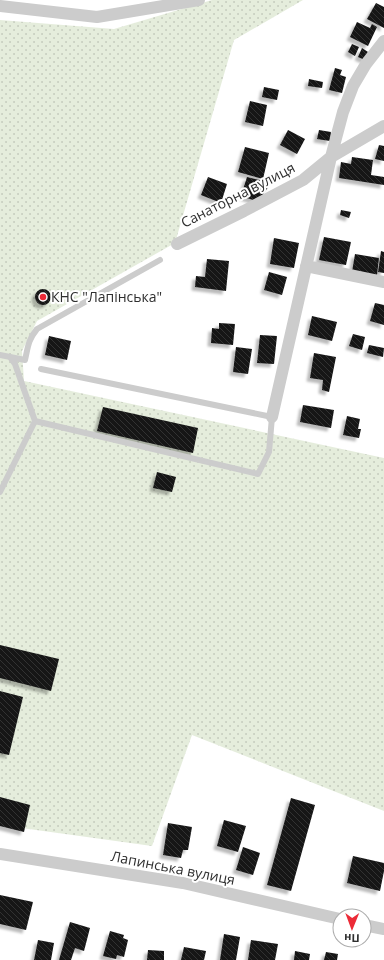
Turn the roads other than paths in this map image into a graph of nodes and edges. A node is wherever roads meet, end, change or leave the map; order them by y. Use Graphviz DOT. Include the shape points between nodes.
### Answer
graph roads {
  1 [pos="199,0"];
  2 [pos="0,6"];
  3 [pos="384,41"];
  4 [pos="384,126"];
  5 [pos="331,157"];
  6 [pos="177,244"];
  7 [pos="160,260"];
  8 [pos="306,266"];
  9 [pos="384,282"];
  10 [pos="0,355"];
  11 [pos="10,357"];
  12 [pos="41,369"];
  13 [pos="272,416"];
  14 [pos="35,421"];
  15 [pos="0,492"];
  16 [pos="0,854"];
  17 [pos="332,917"];
  18 [pos="372,927"];
  19 [pos="384,929"];
  1 -- 2 [label="street" via="97,17"];
  3 -- 5 [label="street" via="353,86"];
  4 -- 5 [label="street, Санаторна вулиця"];
  5 -- 6 [label="street, Санаторна вулиця" via="303,180"];
  5 -- 8 [label="street"];
  7 -- 11 [label="lane" via="37,329 31,337 25,360"];
  8 -- 9 [label="street"];
  8 -- 13 [label="street"];
  10 -- 11 [label="lane"];
  11 -- 14 [label="lane" via="15,364"];
  12 -- 13 [label="lane"];
  13 -- 14 [label="lane" via="269,452 258,474"];
  14 -- 15 [label="lane"];
  16 -- 17 [label="street, Лапинська вулиця" via="183,883"];
  18 -- 19 [label="street"];
}
